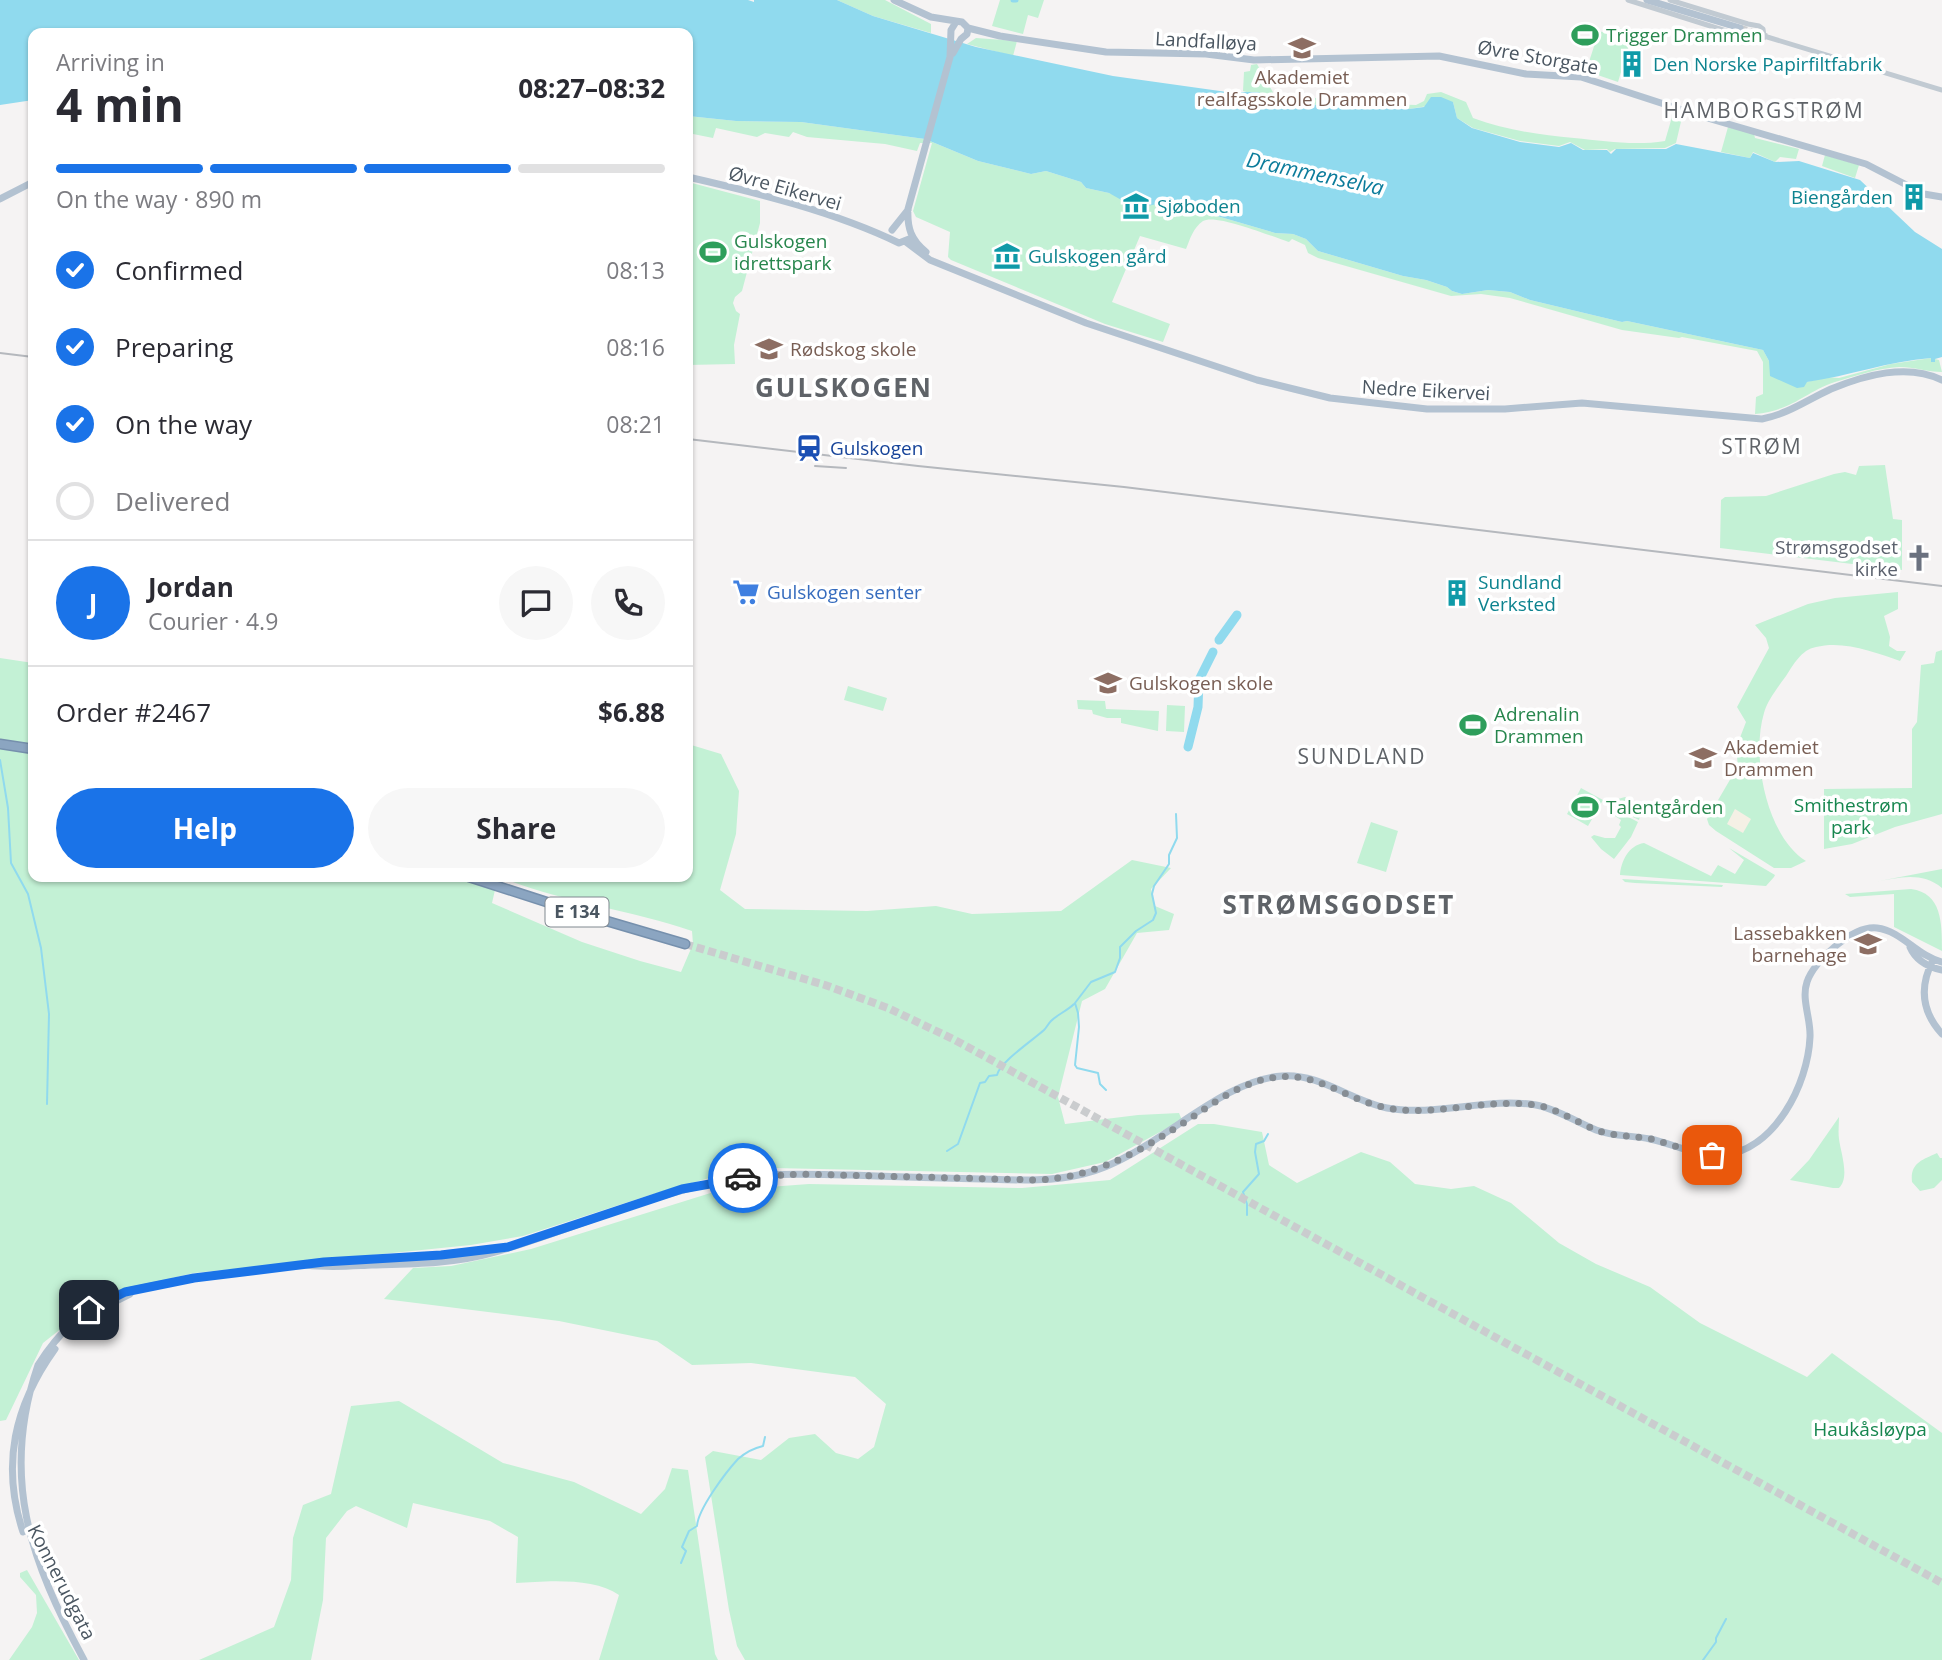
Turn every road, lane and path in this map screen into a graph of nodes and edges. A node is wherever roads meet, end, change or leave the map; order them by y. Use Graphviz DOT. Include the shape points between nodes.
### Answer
graph roads {
  1 [pos="894,0"];
  2 [pos="1628,0"];
  3 [pos="1670,0"];
  4 [pos="1651,1"];
  5 [pos="931,17"];
  6 [pos="956,22"];
  7 [pos="1754,25"];
  8 [pos="968,28"];
  9 [pos="1740,28"];
  10 [pos="1764,36"];
  11 [pos="955,37"];
  12 [pos="1750,38"];
  13 [pos="1446,56"];
  14 [pos="1942,90"];
  15 [pos="693,178"];
  16 [pos="28,185"];
  17 [pos="1942,197"];
  18 [pos="0,199"];
  19 [pos="908,209"];
  20 [pos="907,226"];
  21 [pos="895,227"];
  22 [pos="873,230"];
  23 [pos="892,239"];
  24 [pos="908,239"];
  25 [pos="1942,380"];
  26 [pos="0,746"];
  27 [pos="28,750"];
  28 [pos="484,882"];
  29 [pos="685,944"];
  30 [pos="1942,962"];
  31 [pos="1931,963"];
  32 [pos="1942,970"];
  33 [pos="1942,1034"];
  34 [pos="144,1288"];
  35 [pos="21,1538"];
  36 [pos="27,1553"];
  37 [pos="86,1660"];
  1 -- 5 [label="main road"];
  2 -- 12 [label="street"];
  3 -- 7 [label="street"];
  4 -- 9 [label="main road"];
  5 -- 6 [label="main road"];
  5 -- 11 [label="main road"];
  6 -- 8 [label="main road, Landfalløya"];
  6 -- 11 [label="main road"];
  7 -- 10 [label="street" via="1763,29"];
  7 -- 12 [label="street" via="1748,31"];
  8 -- 11 [label="main road" via="967,34"];
  8 -- 13 [label="main road, Landfalløya" via="1128,54 1204,54 1254,60"];
  10 -- 12 [label="street" via="1758,41"];
  10 -- 14 [label="street"];
  11 -- 19 [label="main road"];
  13 -- 17 [label="main road, Øvre Storgate" via="1510,72 1581,77 1861,162 1924,194"];
  15 -- 22 [label="main road, Øvre Eikervei"];
  16 -- 18 [label="main road"];
  19 -- 20 [label="main road"];
  19 -- 21 [label="main road"];
  20 -- 21 [label="main road, Øvre Eikervei"];
  20 -- 24 [label="main road"];
  21 -- 22 [label="main road, Øvre Eikervei"];
  21 -- 23 [label="main road"];
  22 -- 23 [label="main road, Øvre Eikervei"];
  23 -- 24 [label="main road, Øvre Eikervei" via="899,243"];
  24 -- 25 [label="main road, Nedre Eikervei" via="934,260 1087,323 1230,372 1365,403 1463,410 1582,404 1762,419 1863,378 1899,372"];
  26 -- 27 [label="highway"];
  28 -- 29 [label="highway, E 134"];
  30 -- 31 [label="main road, Konnerudgata"];
  31 -- 32 [label="main road, Konnerudgata"];
  31 -- 33 [label="main road" via="1925,978 1926,1008"];
  31 -- 34 [label="main road, Konnerudgata" via="1891,932 1878,928 1846,938 1816,967 1806,986 1810,1041 1796,1090 1765,1136 1733,1153 1704,1154 1651,1139 1608,1134 1552,1109 1528,1104 1386,1108 1314,1080 1285,1076 1239,1089 1137,1152 1080,1175 1036,1180 799,1174 742,1178 682,1189 508,1247 350,1260"];
  34 -- 35 [label="main road, Konnerudgata" via="108,1298 73,1322 29,1380 11,1426 7,1451 9,1496"];
  34 -- 37 [label="main road, Konnerudgata" via="92,1313 64,1338 31,1388 14,1442 12,1473 20,1523"];
  36 -- 37 [label="main road, Konnerudgata"];
}
